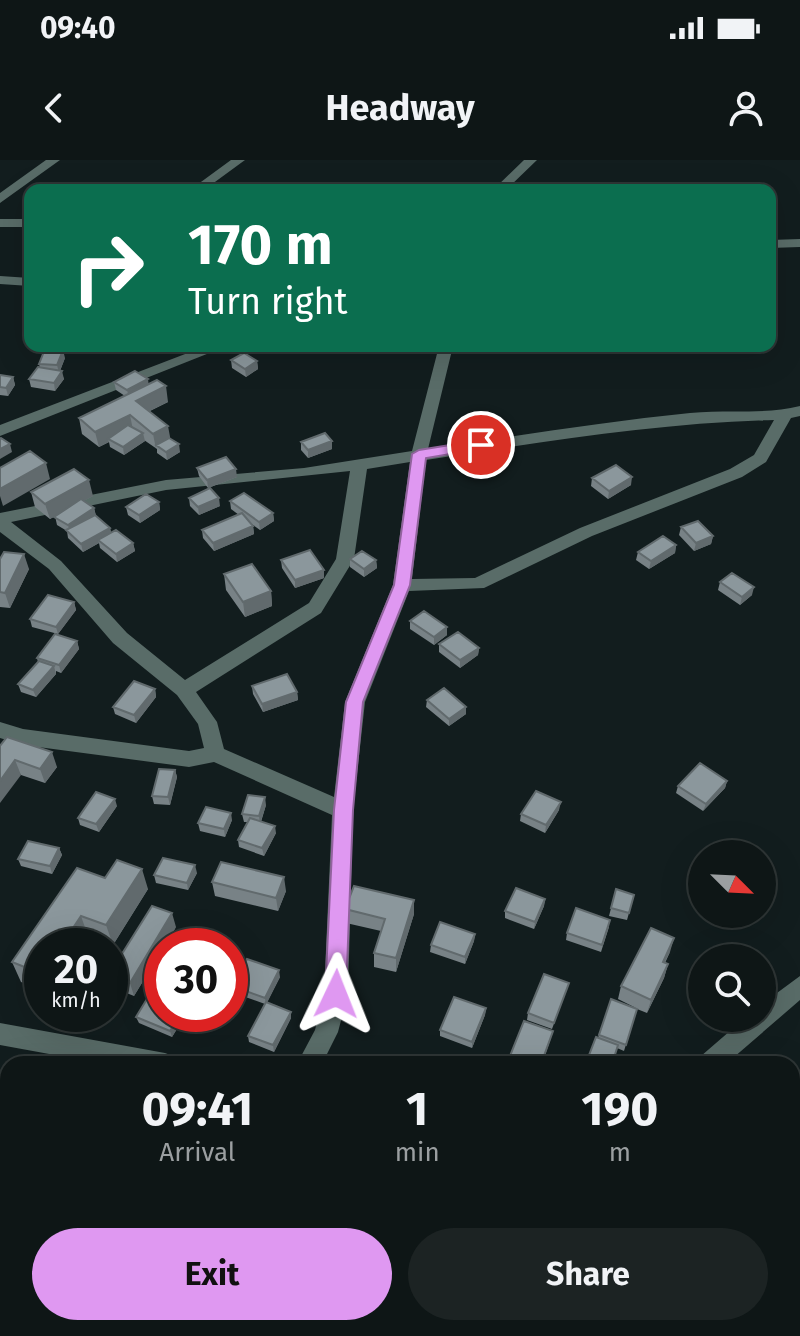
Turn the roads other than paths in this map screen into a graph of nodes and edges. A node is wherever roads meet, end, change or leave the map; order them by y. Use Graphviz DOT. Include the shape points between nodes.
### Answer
graph roads {
  1 [pos="54,160"];
  2 [pos="239,160"];
  3 [pos="531,160"];
  4 [pos="205,184"];
  5 [pos="505,184"];
  6 [pos="0,199"];
  7 [pos="0,223"];
  8 [pos="24,223"];
  9 [pos="800,243"];
  10 [pos="776,244"];
  11 [pos="0,280"];
  12 [pos="24,282"];
  13 [pos="444,352"];
  14 [pos="174,354"];
  15 [pos="792,413"];
  16 [pos="0,431"];
  17 [pos="419,454"];
  18 [pos="360,462"];
  19 [pos="0,521"];
  20 [pos="402,585"];
  21 [pos="184,690"];
  22 [pos="0,730"];
  23 [pos="215,754"];
  24 [pos="343,810"];
  25 [pos="800,986"];
  26 [pos="776,1006"];
  27 [pos="746,1032"];
  28 [pos="0,1034"];
  29 [pos="121,1056"];
  30 [pos="313,1056"];
  31 [pos="718,1056"];
  1 -- 6 [label="street"];
  2 -- 4 [label="street"];
  3 -- 5 [label="street"];
  7 -- 8 [label="street"];
  9 -- 10 [label="street"];
  11 -- 12 [label="street"];
  13 -- 17 [label="street"];
  14 -- 16 [label="street"];
  15 -- 17 [label="street" via="698,417"];
  15 -- 20 [label="street" via="760,458 736,473 586,532 478,584"];
  17 -- 18 [label="street"];
  17 -- 20 [label="street"];
  18 -- 19 [label="street" via="304,473 166,485"];
  18 -- 21 [label="street" via="345,559 315,608"];
  19 -- 21 [label="street" via="55,565 120,638"];
  20 -- 24 [label="street" via="355,702"];
  21 -- 23 [label="street" via="207,722"];
  22 -- 23 [label="street" via="189,759"];
  23 -- 24 [label="street"];
  24 -- 30 [label="street" via="336,994"];
  25 -- 26 [label="street"];
  27 -- 31 [label="street"];
  28 -- 29 [label="street"];
}
